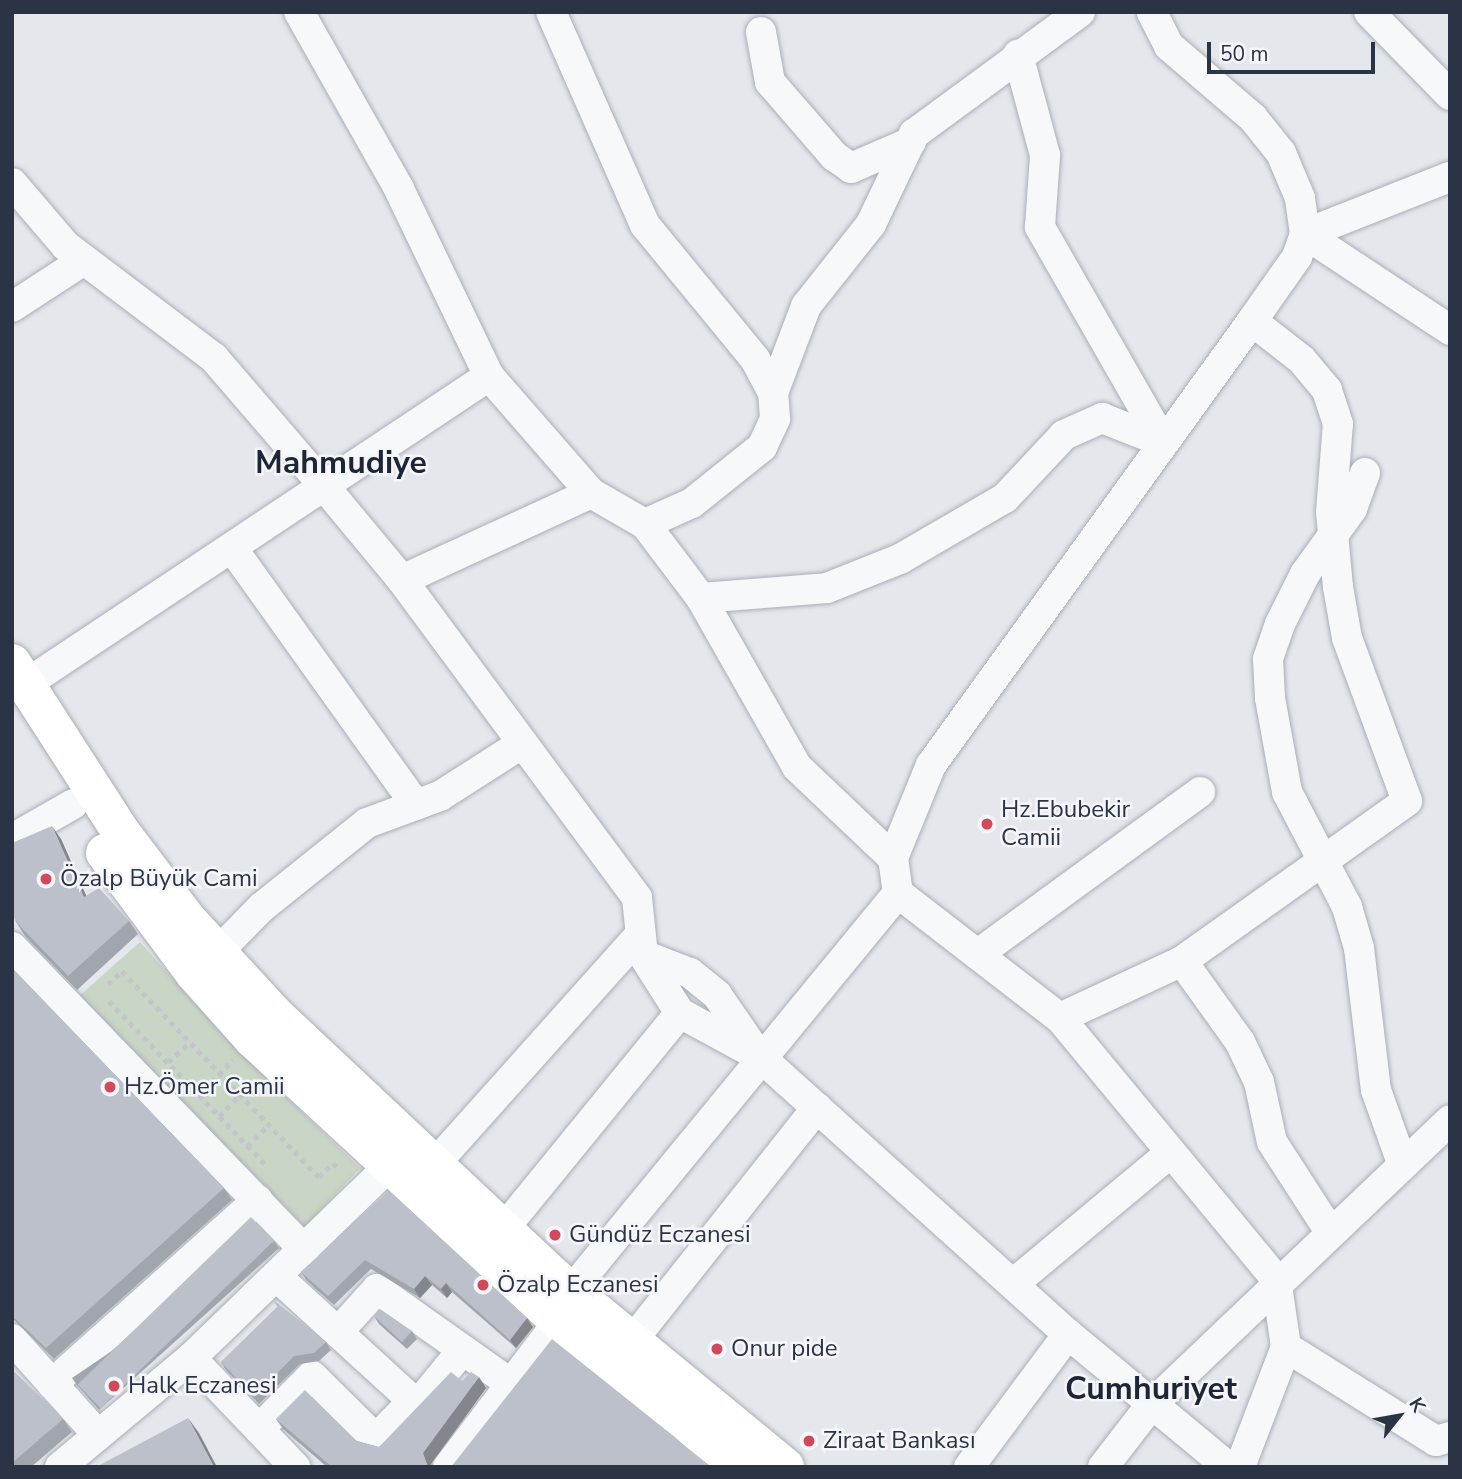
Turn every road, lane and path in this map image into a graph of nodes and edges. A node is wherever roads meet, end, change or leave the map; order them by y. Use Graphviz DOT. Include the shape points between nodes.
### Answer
graph roads {
  1 [pos="299,12"];
  2 [pos="551,12"];
  3 [pos="1080,12"];
  4 [pos="1152,12"];
  5 [pos="1369,12"];
  6 [pos="761,32"];
  7 [pos="1018,55"];
  8 [pos="1450,95"];
  9 [pos="911,142"];
  10 [pos="1450,177"];
  11 [pos="12,183"];
  12 [pos="1305,234"];
  13 [pos="84,260"];
  14 [pos="12,307"];
  15 [pos="1252,321"];
  16 [pos="1450,330"];
  17 [pos="489,376"];
  18 [pos="773,393"];
  19 [pos="1163,442"];
  20 [pos="1365,473"];
  21 [pos="324,486"];
  22 [pos="591,493"];
  23 [pos="645,524"];
  24 [pos="1334,530"];
  25 [pos="232,548"];
  26 [pos="402,580"];
  27 [pos="701,598"];
  28 [pos="17,686"];
  29 [pos="523,743"];
  30 [pos="1200,792"];
  31 [pos="73,804"];
  32 [pos="415,805"];
  33 [pos="12,839"];
  34 [pos="893,858"];
  35 [pos="1323,860"];
  36 [pos="898,893"];
  37 [pos="642,945"];
  38 [pos="12,947"];
  39 [pos="978,954"];
  40 [pos="1182,961"];
  41 [pos="206,964"];
  42 [pos="108,984"];
  43 [pos="109,1001"];
  44 [pos="680,1013"];
  45 [pos="1060,1018"];
  46 [pos="253,1039"];
  47 [pos="190,1042"];
  48 [pos="759,1056"];
  49 [pos="168,1062"];
  50 [pos="220,1073"];
  51 [pos="198,1094"];
  52 [pos="240,1095"];
  53 [pos="817,1108"];
  54 [pos="176,1115"];
  55 [pos="219,1116"];
  56 [pos="269,1125"];
  57 [pos="1444,1133"];
  58 [pos="247,1146"];
  59 [pos="1170,1154"];
  60 [pos="412,1159"];
  61 [pos="1402,1163"];
  62 [pos="267,1166"];
  63 [pos="340,1170"];
  64 [pos="258,1200"];
  65 [pos="1329,1230"];
  66 [pos="502,1231"];
  67 [pos="305,1250"];
  68 [pos="277,1277"];
  69 [pos="1276,1279"];
  70 [pos="1013,1284"];
  71 [pos="565,1306"];
  72 [pos="338,1332"];
  73 [pos="1068,1334"];
  74 [pos="12,1339"];
  75 [pos="632,1341"];
  76 [pos="1286,1347"];
  77 [pos="460,1353"];
  78 [pos="191,1358"];
  79 [pos="52,1384"];
  80 [pos="511,1384"];
  81 [pos="413,1401"];
  82 [pos="1151,1405"];
  83 [pos="259,1429"];
  84 [pos="98,1435"];
  85 [pos="1450,1437"];
  86 [pos="61,1467"];
  87 [pos="295,1467"];
  88 [pos="448,1467"];
  89 [pos="742,1467"];
  90 [pos="785,1467"];
  91 [pos="969,1467"];
  92 [pos="1103,1467"];
  93 [pos="1228,1467"];
  94 [pos="1240,1467"];
  1 -- 17 [label="street" via="399,189"];
  2 -- 18 [label="street" via="645,225 755,359"];
  3 -- 7 [label="street"];
  4 -- 12 [label="street" via="1169,46 1253,118 1281,153 1300,198"];
  5 -- 8 [label="street"];
  6 -- 9 [label="street" via="770,82 834,156 851,168"];
  7 -- 9 [label="street"];
  7 -- 19 [label="street" via="1045,155 1040,227"];
  9 -- 18 [label="street" via="871,224 806,306"];
  10 -- 12 [label="street"];
  11 -- 13 [label="street"];
  12 -- 15 [label="street" via="1297,257"];
  12 -- 16 [label="street"];
  13 -- 14 [label="street"];
  13 -- 21 [label="street" via="214,358"];
  15 -- 19 [label="street"];
  15 -- 24 [label="street" via="1302,360 1327,390 1338,424"];
  17 -- 21 [label="street"];
  17 -- 22 [label="street"];
  18 -- 23 [label="street" via="775,419 762,447 692,503"];
  19 -- 27 [label="street" via="1102,418 1064,435 1005,498 901,559 827,588"];
  19 -- 34 [label="street" via="931,765"];
  20 -- 24 [label="street" via="1352,509"];
  21 -- 25 [label="street"];
  21 -- 26 [label="street"];
  22 -- 23 [label="street"];
  22 -- 26 [label="street"];
  23 -- 27 [label="street"];
  24 -- 35 [label="street" via="1305,574 1268,659 1287,792"];
  24 -- 35 [label="street" via="1347,638 1407,801"];
  25 -- 28 [label="street"];
  25 -- 32 [label="street"];
  26 -- 29 [label="street"];
  27 -- 34 [label="street" via="797,767"];
  28 -- 31 [label="main road"];
  28 -- 41 [label="main road" via="121,832"];
  29 -- 32 [label="street"];
  29 -- 37 [label="street" via="637,898"];
  30 -- 39 [label="street"];
  31 -- 33 [label="street"];
  31 -- 41 [label="main road"];
  32 -- 41 [label="street" via="367,823 262,907"];
  34 -- 36 [label="street"];
  35 -- 40 [label="street"];
  35 -- 61 [label="street" via="1359,948 1376,1090"];
  36 -- 39 [label="street"];
  36 -- 48 [label="street"];
  37 -- 44 [label="street"];
  37 -- 48 [label="street" via="717,995"];
  37 -- 60 [label="street"];
  38 -- 54 [label="street"];
  39 -- 45 [label="street"];
  40 -- 45 [label="street"];
  40 -- 65 [label="street" via="1240,1042 1259,1082 1272,1142"];
  41 -- 46 [label="main road"];
  41 -- 60 [label="main road"];
  42 -- 47 [label="path" via="122,971"];
  43 -- 49 [label="path"];
  44 -- 48 [label="street"];
  44 -- 66 [label="street"];
  45 -- 59 [label="street"];
  46 -- 50 [label="path"];
  46 -- 60 [label="main road"];
  47 -- 49 [label="path"];
  47 -- 50 [label="path"];
  48 -- 53 [label="street"];
  48 -- 71 [label="street"];
  49 -- 51 [label="path"];
  50 -- 51 [label="path"];
  50 -- 52 [label="path"];
  51 -- 54 [label="path"];
  51 -- 55 [label="path"];
  52 -- 55 [label="path"];
  52 -- 56 [label="path"];
  53 -- 70 [label="street"];
  53 -- 75 [label="street"];
  54 -- 64 [label="street"];
  55 -- 58 [label="path"];
  56 -- 58 [label="path"];
  56 -- 63 [label="path" via="319,1177 333,1163"];
  57 -- 61 [label="street"];
  58 -- 62 [label="path"];
  59 -- 69 [label="street"];
  59 -- 70 [label="street"];
  60 -- 66 [label="main road"];
  60 -- 67 [label="street"];
  60 -- 71 [label="main road"];
  61 -- 65 [label="street"];
  64 -- 67 [label="street"];
  64 -- 79 [label="street"];
  65 -- 69 [label="street"];
  66 -- 71 [label="main road"];
  67 -- 68 [label="street"];
  68 -- 72 [label="street"];
  68 -- 78 [label="street"];
  69 -- 76 [label="street"];
  69 -- 82 [label="street"];
  70 -- 73 [label="street"];
  71 -- 75 [label="main road"];
  71 -- 80 [label="street"];
  71 -- 89 [label="main road"];
  72 -- 77 [label="street" via="377,1289"];
  72 -- 81 [label="street"];
  73 -- 82 [label="street"];
  73 -- 91 [label="street"];
  74 -- 79 [label="street"];
  75 -- 90 [label="main road"];
  76 -- 85 [label="street" via="1436,1441"];
  76 -- 94 [label="street"];
  77 -- 80 [label="street"];
  77 -- 81 [label="street" via="420,1402"];
  78 -- 83 [label="street"];
  78 -- 84 [label="street"];
  79 -- 84 [label="street"];
  80 -- 88 [label="street"];
  81 -- 83 [label="street" via="376,1439 312,1377"];
  82 -- 92 [label="street"];
  82 -- 93 [label="street"];
  83 -- 87 [label="street"];
  84 -- 86 [label="street"];
}
